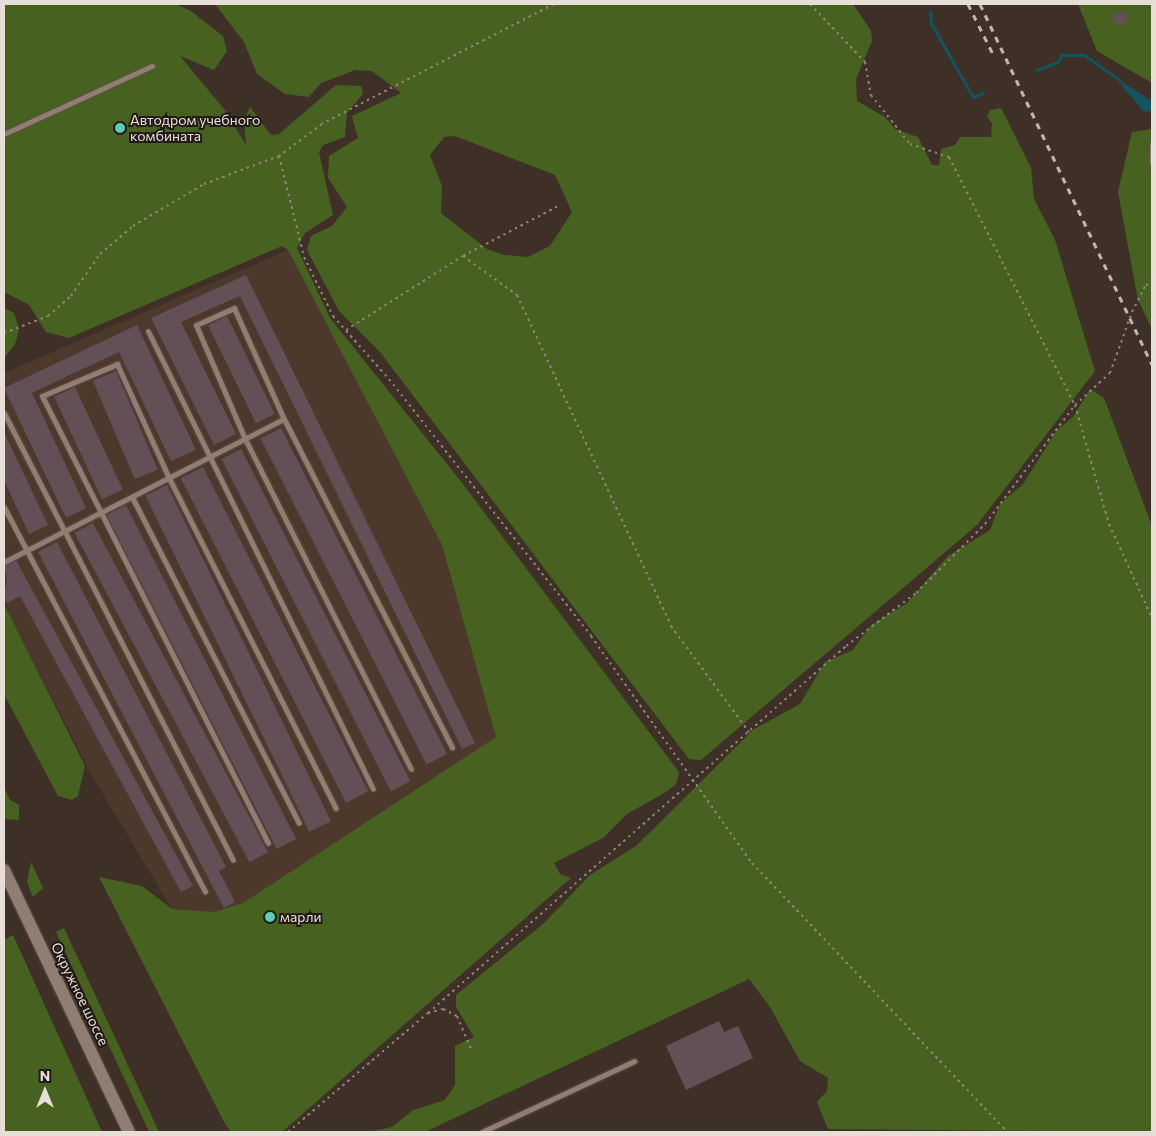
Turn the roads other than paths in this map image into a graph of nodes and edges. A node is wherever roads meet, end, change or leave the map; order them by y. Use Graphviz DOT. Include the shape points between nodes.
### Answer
graph roads {
  1 [pos="152,66"];
  2 [pos="4,134"];
  3 [pos="1152,144"];
  4 [pos="1152,162"];
  5 [pos="148,331"];
  6 [pos="4,413"];
  7 [pos="284,419"];
  8 [pos="245,439"];
  9 [pos="210,457"];
  10 [pos="169,478"];
  11 [pos="132,497"];
  12 [pos="4,507"];
  13 [pos="98,514"];
  14 [pos="62,533"];
  15 [pos="24,552"];
  16 [pos="4,562"];
  17 [pos="452,748"];
  18 [pos="411,769"];
  19 [pos="373,789"];
  20 [pos="336,808"];
  21 [pos="299,823"];
  22 [pos="268,843"];
  23 [pos="232,860"];
  24 [pos="4,870"];
  25 [pos="204,892"];
  26 [pos="634,1061"];
  27 [pos="130,1132"];
  28 [pos="482,1132"];
  1 -- 2 [label="lane"];
  3 -- 4 [label="lane"];
  5 -- 9 [label="lane"];
  6 -- 14 [label="lane"];
  7 -- 8 [label="lane"];
  7 -- 8 [label="lane" via="234,308 196,325"];
  7 -- 17 [label="lane"];
  8 -- 9 [label="lane"];
  8 -- 18 [label="lane"];
  9 -- 10 [label="lane"];
  9 -- 19 [label="lane"];
  10 -- 11 [label="lane"];
  10 -- 13 [label="lane" via="117,364 42,396"];
  10 -- 20 [label="lane"];
  11 -- 13 [label="lane"];
  11 -- 21 [label="lane"];
  12 -- 15 [label="lane"];
  13 -- 14 [label="lane"];
  13 -- 22 [label="lane"];
  14 -- 15 [label="lane"];
  14 -- 23 [label="lane"];
  15 -- 16 [label="lane"];
  15 -- 25 [label="lane"];
  24 -- 27 [label="main road, Окружное шоссе"];
  26 -- 28 [label="lane"];
}
